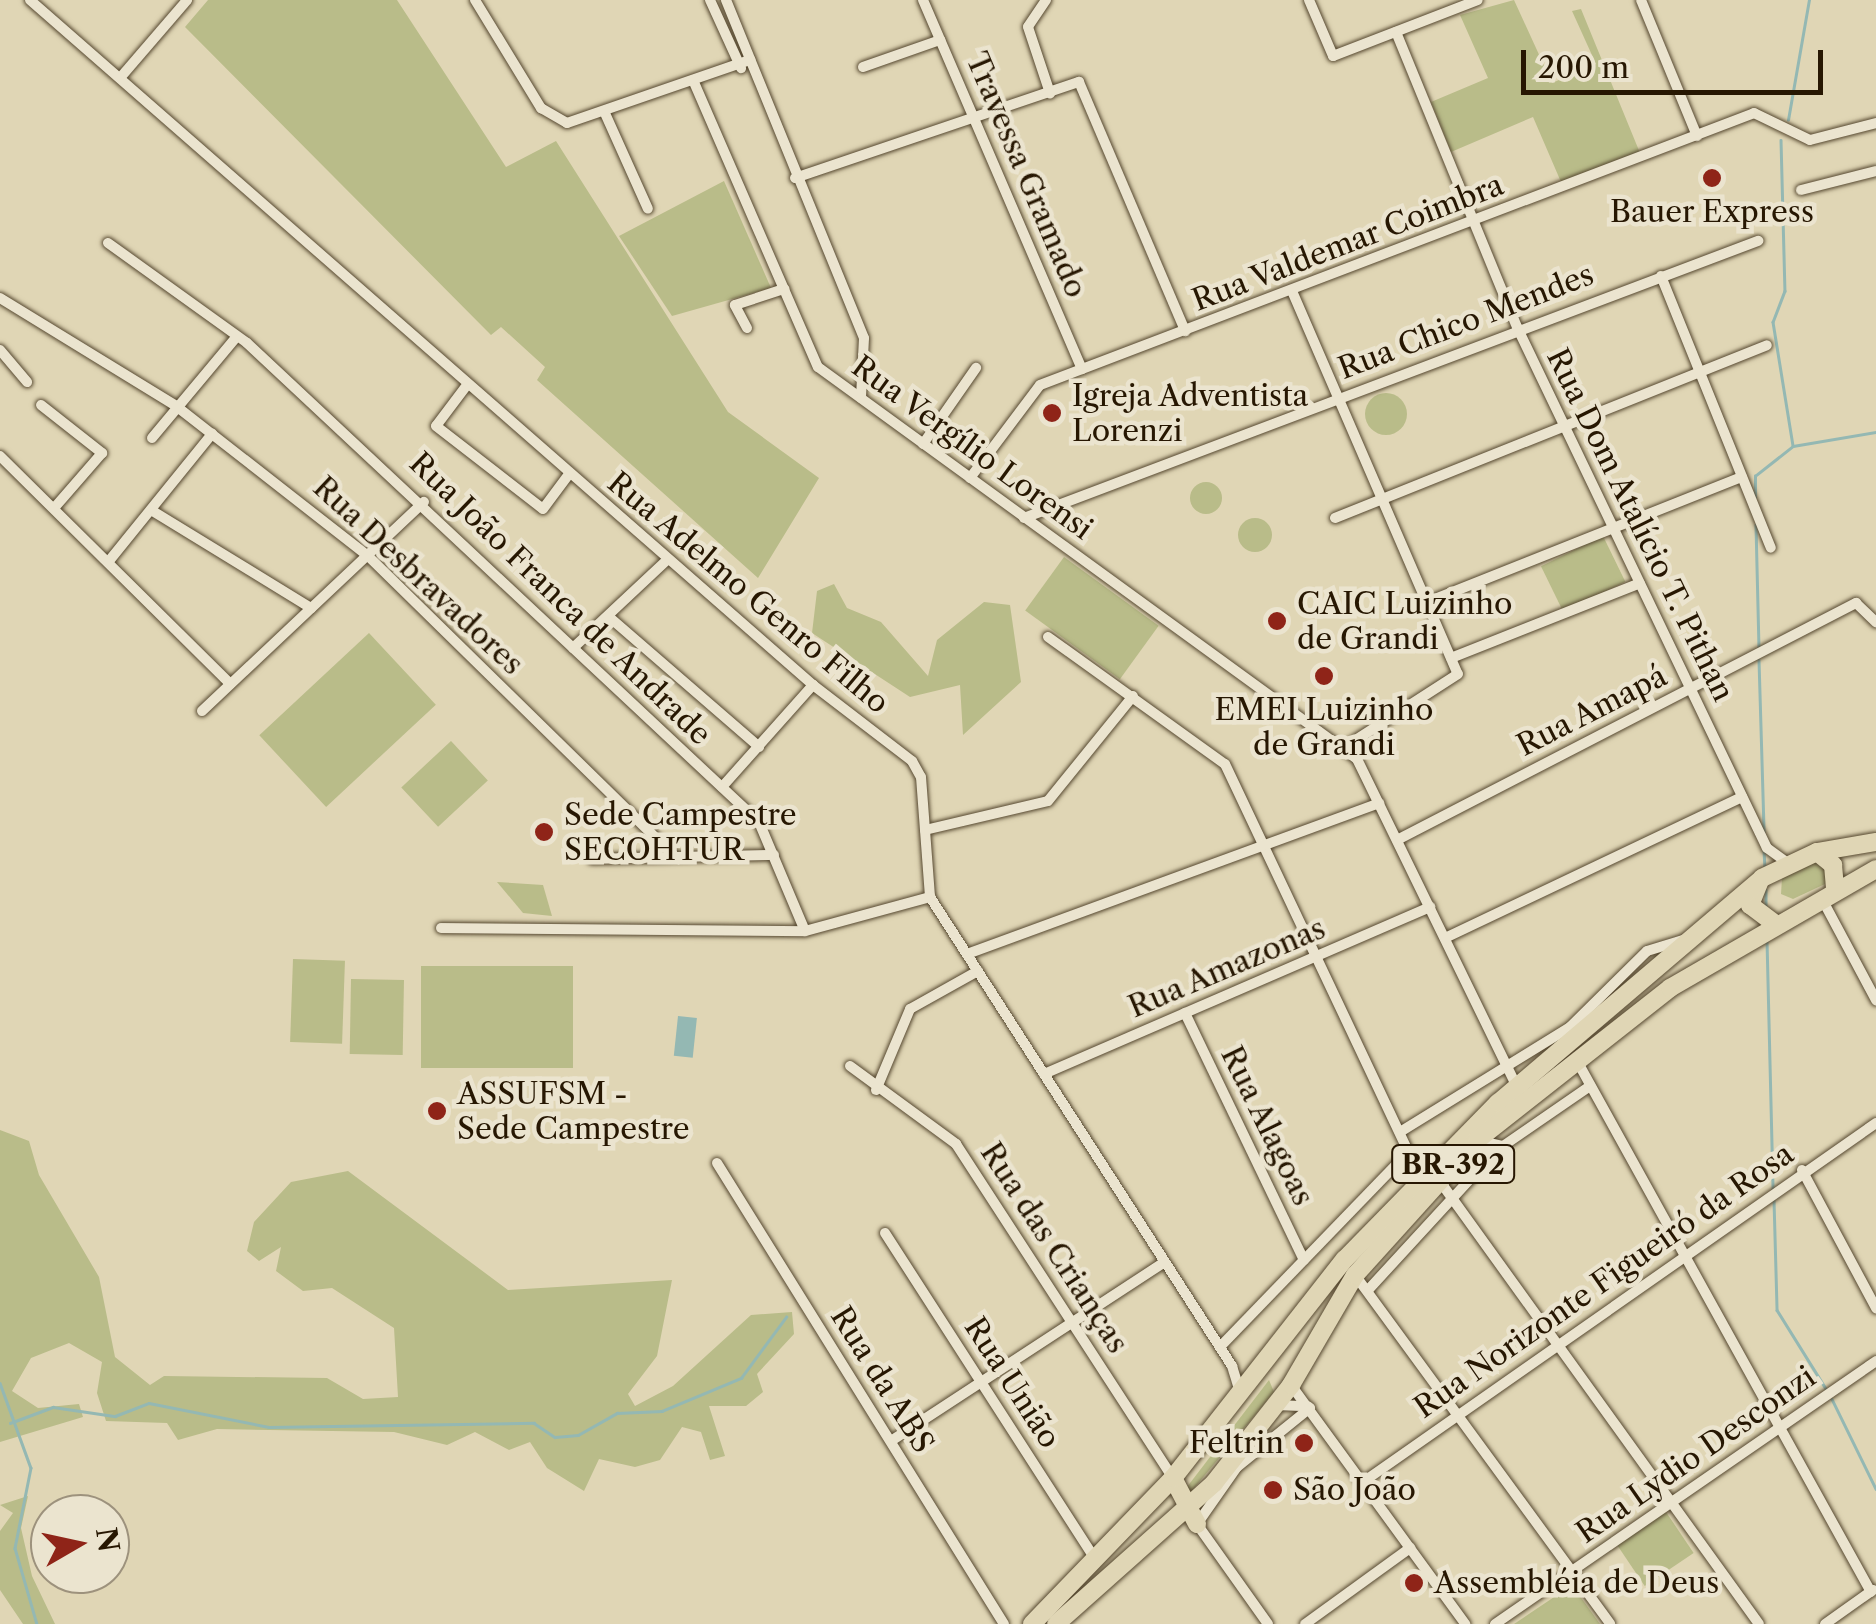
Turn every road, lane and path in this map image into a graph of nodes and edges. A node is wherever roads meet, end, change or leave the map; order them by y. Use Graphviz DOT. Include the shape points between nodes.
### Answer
graph roads {
  1 [pos="30,0"];
  2 [pos="187,0"];
  3 [pos="495,0"];
  4 [pos="710,0"];
  5 [pos="726,0"];
  6 [pos="924,0"];
  7 [pos="1046,0"];
  8 [pos="1309,0"];
  9 [pos="1478,0"];
  10 [pos="1641,0"];
  11 [pos="478,4"];
  12 [pos="1396,32"];
  13 [pos="940,40"];
  14 [pos="750,60"];
  15 [pos="737,64"];
  16 [pos="863,67"];
  17 [pos="120,78"];
  18 [pos="753,79"];
  19 [pos="693,80"];
  20 [pos="1050,93"];
  21 [pos="604,111"];
  22 [pos="974,123"];
  23 [pos="1876,123"];
  24 [pos="1696,136"];
  25 [pos="1876,171"];
  26 [pos="796,178"];
  27 [pos="1802,190"];
  28 [pos="648,209"];
  29 [pos="1473,222"];
  30 [pos="1758,241"];
  31 [pos="108,243"];
  32 [pos="1660,276"];
  33 [pos="784,289"];
  34 [pos="1292,291"];
  35 [pos="0,298"];
  36 [pos="1518,327"];
  37 [pos="747,328"];
  38 [pos="1185,331"];
  39 [pos="234,340"];
  40 [pos="1768,346"];
  41 [pos="0,350"];
  42 [pos="976,368"];
  43 [pos="1082,369"];
  44 [pos="1700,372"];
  45 [pos="27,382"];
  46 [pos="466,386"];
  47 [pos="860,398"];
  48 [pos="1331,399"];
  49 [pos="41,405"];
  50 [pos="176,406"];
  51 [pos="1565,426"];
  52 [pos="212,434"];
  53 [pos="152,438"];
  54 [pos="923,444"];
  55 [pos="0,456"];
  56 [pos="569,474"];
  57 [pos="1742,477"];
  58 [pos="970,478"];
  59 [pos="1378,501"];
  60 [pos="424,502"];
  61 [pos="55,507"];
  62 [pos="151,510"];
  63 [pos="1024,518"];
  64 [pos="1335,518"];
  65 [pos="1613,528"];
  66 [pos="1771,548"];
  67 [pos="367,556"];
  68 [pos="668,560"];
  69 [pos="108,561"];
  70 [pos="1640,583"];
  71 [pos="1425,602"];
  72 [pos="311,608"];
  73 [pos="608,616"];
  74 [pos="1876,622"];
  75 [pos="1048,637"];
  76 [pos="573,648"];
  77 [pos="1451,658"];
  78 [pos="230,684"];
  79 [pos="814,685"];
  80 [pos="1690,689"];
  81 [pos="1134,696"];
  82 [pos="202,711"];
  83 [pos="759,747"];
  84 [pos="1343,748"];
  85 [pos="722,788"];
  86 [pos="1742,797"];
  87 [pos="1379,803"];
  88 [pos="925,830"];
  89 [pos="1397,840"];
  90 [pos="1876,842"];
  91 [pos="1263,846"];
  92 [pos="1767,848"];
  93 [pos="1818,852"];
  94 [pos="774,855"];
  95 [pos="676,858"];
  96 [pos="592,860"];
  97 [pos="1789,864"];
  98 [pos="1876,870"];
  99 [pos="1762,878"];
  100 [pos="1828,894"];
  101 [pos="930,897"];
  102 [pos="1430,907"];
  103 [pos="1774,923"];
  104 [pos="441,928"];
  105 [pos="805,931"];
  106 [pos="1701,935"];
  107 [pos="1445,938"];
  108 [pos="1658,945"];
  109 [pos="967,954"];
  110 [pos="1317,956"];
  111 [pos="1676,956"];
  112 [pos="978,971"];
  113 [pos="1876,1000"];
  114 [pos="1185,1013"];
  115 [pos="1575,1058"];
  116 [pos="850,1066"];
  117 [pos="1508,1066"];
  118 [pos="1044,1074"];
  119 [pos="1590,1086"];
  120 [pos="1517,1087"];
  121 [pos="876,1090"];
  122 [pos="1876,1123"];
  123 [pos="1400,1132"];
  124 [pos="1477,1140"];
  125 [pos="1409,1151"];
  126 [pos="1460,1156"];
  127 [pos="717,1163"];
  128 [pos="1802,1170"];
  129 [pos="1429,1179"];
  130 [pos="1452,1199"];
  131 [pos="885,1233"];
  132 [pos="1685,1252"];
  133 [pos="1304,1260"];
  134 [pos="1165,1262"];
  135 [pos="1355,1275"];
  136 [pos="1369,1289"];
  137 [pos="1876,1308"];
  138 [pos="1072,1323"];
  139 [pos="1558,1343"];
  140 [pos="1220,1347"];
  141 [pos="1876,1361"];
  142 [pos="1232,1366"];
  143 [pos="1258,1368"];
  144 [pos="982,1381"];
  145 [pos="1291,1384"];
  146 [pos="1238,1398"];
  147 [pos="1275,1406"];
  148 [pos="1309,1407"];
  149 [pos="1459,1414"];
  150 [pos="1780,1426"];
  151 [pos="891,1441"];
  152 [pos="1363,1482"];
  153 [pos="1183,1493"];
  154 [pos="1670,1502"];
  155 [pos="1410,1548"];
  156 [pos="1096,1561"];
  157 [pos="1572,1572"];
  158 [pos="1873,1590"];
  159 [pos="1004,1624"];
  160 [pos="1032,1624"];
  161 [pos="1056,1624"];
  162 [pos="1268,1624"];
  163 [pos="1305,1624"];
  164 [pos="1465,1624"];
  165 [pos="1495,1624"];
  166 [pos="1610,1624"];
  167 [pos="1759,1624"];
  168 [pos="1825,1624"];
  1 -- 17 [label="street, Rua Adelmo Genro Filho"];
  2 -- 17 [label="street"];
  3 -- 11 [label="street"];
  4 -- 15 [label="street"];
  5 -- 14 [label="street"];
  6 -- 13 [label="street, Travessa Gramado"];
  7 -- 20 [label="street" via="1028,27"];
  8 -- 12 [label="street" via="1333,56"];
  9 -- 12 [label="street"];
  10 -- 24 [label="street"];
  11 -- 21 [label="street" via="554,120"];
  12 -- 29 [label="street, Rua Dom Atalício T. Pithan"];
  13 -- 16 [label="street"];
  13 -- 22 [label="street, Travessa Gramado"];
  14 -- 15 [label="street"];
  14 -- 18 [label="street"];
  15 -- 18 [label="street"];
  15 -- 19 [label="street"];
  17 -- 46 [label="street, Rua Adelmo Genro Filho"];
  18 -- 26 [label="street"];
  19 -- 21 [label="street"];
  19 -- 33 [label="street, Rua Vergílio Lorensi"];
  20 -- 22 [label="street"];
  20 -- 38 [label="street" via="1079,82"];
  21 -- 28 [label="street"];
  22 -- 26 [label="street"];
  22 -- 43 [label="street, Travessa Gramado"];
  23 -- 24 [label="street, Rua Valdemar Coimbra" via="1810,140 1754,113"];
  24 -- 29 [label="street, Rua Valdemar Coimbra"];
  25 -- 27 [label="street"];
  26 -- 47 [label="street" via="864,338"];
  29 -- 34 [label="street, Rua Valdemar Coimbra"];
  29 -- 36 [label="street, Rua Dom Atalício T. Pithan"];
  30 -- 32 [label="street, Rua Chico Mendes"];
  31 -- 39 [label="street, Rua João Franca de Andrade"];
  32 -- 36 [label="street, Rua Chico Mendes"];
  32 -- 44 [label="street"];
  33 -- 37 [label="street" via="738,302"];
  33 -- 47 [label="street, Rua Vergílio Lorensi" via="818,366"];
  34 -- 38 [label="street, Rua Valdemar Coimbra"];
  34 -- 48 [label="street"];
  35 -- 50 [label="street, Rua Desbravadores"];
  36 -- 48 [label="street, Rua Chico Mendes"];
  36 -- 51 [label="street, Rua Dom Atalício T. Pithan"];
  38 -- 43 [label="street, Rua Valdemar Coimbra"];
  39 -- 50 [label="street"];
  39 -- 60 [label="street, Rua João Franca de Andrade"];
  40 -- 44 [label="street"];
  41 -- 45 [label="street"];
  42 -- 54 [label="street"];
  43 -- 58 [label="street, Rua Valdemar Coimbra" via="1040,385"];
  44 -- 51 [label="street"];
  44 -- 57 [label="street"];
  46 -- 56 [label="street, Rua Adelmo Genro Filho"];
  46 -- 56 [label="street" via="436,426 543,509"];
  47 -- 54 [label="street, Rua Vergílio Lorensi"];
  48 -- 59 [label="street"];
  48 -- 63 [label="street, Rua Chico Mendes"];
  49 -- 61 [label="street" via="102,453"];
  50 -- 52 [label="street, Rua Desbravadores"];
  50 -- 53 [label="street"];
  51 -- 59 [label="street"];
  51 -- 65 [label="street, Rua Dom Atalício T. Pithan"];
  52 -- 62 [label="street"];
  52 -- 67 [label="street, Rua Desbravadores"];
  54 -- 58 [label="street, Rua Vergílio Lorensi"];
  55 -- 61 [label="street"];
  56 -- 68 [label="street, Rua Adelmo Genro Filho"];
  57 -- 65 [label="street"];
  57 -- 66 [label="street"];
  58 -- 63 [label="street, Rua Vergílio Lorensi"];
  59 -- 64 [label="street"];
  59 -- 71 [label="street"];
  60 -- 67 [label="street"];
  60 -- 76 [label="street, Rua João Franca de Andrade"];
  61 -- 69 [label="street"];
  62 -- 69 [label="street"];
  62 -- 72 [label="street"];
  63 -- 84 [label="street, Rua Vergílio Lorensi"];
  65 -- 70 [label="street, Rua Dom Atalício T. Pithan"];
  65 -- 71 [label="street"];
  67 -- 72 [label="street"];
  67 -- 95 [label="street, Rua Desbravadores"];
  68 -- 73 [label="street"];
  68 -- 79 [label="street, Rua Adelmo Genro Filho"];
  69 -- 78 [label="street"];
  70 -- 77 [label="street"];
  70 -- 80 [label="street, Rua Dom Atalício T. Pithan"];
  71 -- 77 [label="street"];
  72 -- 78 [label="street"];
  73 -- 76 [label="street"];
  73 -- 83 [label="street"];
  74 -- 80 [label="street, Rua Amapá" via="1864,604"];
  75 -- 81 [label="street"];
  76 -- 85 [label="street, Rua João Franca de Andrade"];
  77 -- 84 [label="street" via="1458,674"];
  78 -- 82 [label="street"];
  79 -- 83 [label="street"];
  79 -- 88 [label="street, Rua Adelmo Genro Filho" via="912,761"];
  80 -- 86 [label="street, Rua Dom Atalício T. Pithan"];
  80 -- 89 [label="street, Rua Amapá"];
  81 -- 88 [label="street" via="1048,802"];
  81 -- 91 [label="street" via="1225,764"];
  83 -- 85 [label="street"];
  84 -- 87 [label="street"];
  85 -- 94 [label="street, Rua João Franca de Andrade" via="759,822"];
  86 -- 92 [label="street, Rua Dom Atalício T. Pithan"];
  86 -- 107 [label="street"];
  87 -- 89 [label="street"];
  87 -- 91 [label="street"];
  88 -- 101 [label="street, Rua Adelmo Genro Filho"];
  89 -- 102 [label="street"];
  90 -- 93 [label="highway, BR-392"];
  91 -- 109 [label="street"];
  91 -- 110 [label="street"];
  92 -- 97 [label="street"];
  92 -- 99 [label="street"];
  93 -- 97 [label="highway, BR-392"];
  93 -- 100 [label="highway" via="1833,865"];
  94 -- 95 [label="street"];
  94 -- 105 [label="street, Rua João Franca de Andrade"];
  95 -- 96 [label="street"];
  97 -- 99 [label="highway, BR-392"];
  98 -- 100 [label="highway, BR-392"];
  99 -- 103 [label="highway" via="1750,905"];
  99 -- 106 [label="highway, BR-392"];
  100 -- 103 [label="highway, BR-392"];
  100 -- 113 [label="street"];
  101 -- 105 [label="street"];
  101 -- 109 [label="street, Rua Adelmo Genro Filho"];
  102 -- 107 [label="street"];
  102 -- 110 [label="street, Rua Amazonas"];
  103 -- 115 [label="highway, BR-392"];
  104 -- 105 [label="street"];
  106 -- 108 [label="street"];
  106 -- 111 [label="highway, BR-392"];
  107 -- 117 [label="street"];
  108 -- 111 [label="street"];
  108 -- 117 [label="street" via="1570,1026"];
  109 -- 112 [label="street, Rua Adelmo Genro Filho"];
  110 -- 114 [label="street, Rua Amazonas"];
  110 -- 123 [label="street"];
  111 -- 120 [label="highway, BR-392"];
  112 -- 118 [label="street, Rua Adelmo Genro Filho"];
  112 -- 121 [label="street" via="910,1009"];
  114 -- 118 [label="street, Rua Amazonas"];
  114 -- 133 [label="street, Rua Alagoas"];
  115 -- 119 [label="street"];
  115 -- 124 [label="highway, BR-392"];
  116 -- 121 [label="street, Rua das Crianças"];
  117 -- 120 [label="street"];
  117 -- 123 [label="street"];
  118 -- 134 [label="street, Rua Adelmo Genro Filho"];
  119 -- 124 [label="street" via="1503,1146"];
  119 -- 132 [label="street"];
  120 -- 129 [label="highway, BR-392"];
  121 -- 138 [label="street, Rua das Crianças" via="956,1144"];
  122 -- 128 [label="street, Rua Norizonte Figueiró da Rosa"];
  123 -- 125 [label="street"];
  124 -- 126 [label="highway, BR-392"];
  125 -- 129 [label="street"];
  125 -- 133 [label="street"];
  126 -- 129 [label="highway, BR-392"];
  126 -- 130 [label="street" via="1472,1177"];
  127 -- 151 [label="street, Rua da ABS"];
  128 -- 132 [label="street, Rua Norizonte Figueiró da Rosa"];
  128 -- 137 [label="street"];
  129 -- 130 [label="street"];
  129 -- 135 [label="highway, BR-392"];
  129 -- 143 [label="highway, BR-392"];
  130 -- 136 [label="street"];
  130 -- 139 [label="street"];
  131 -- 144 [label="street, Rua União"];
  132 -- 139 [label="street, Rua Norizonte Figueiró da Rosa"];
  132 -- 150 [label="street"];
  133 -- 140 [label="street"];
  134 -- 138 [label="street"];
  134 -- 140 [label="street, Rua Adelmo Genro Filho"];
  135 -- 136 [label="street"];
  135 -- 145 [label="highway, BR-392"];
  136 -- 149 [label="street"];
  138 -- 144 [label="street"];
  138 -- 153 [label="street, Rua das Crianças"];
  139 -- 149 [label="street, Rua Norizonte Figueiró da Rosa"];
  139 -- 154 [label="street"];
  140 -- 142 [label="street, Rua Adelmo Genro Filho"];
  141 -- 150 [label="street, Rua Lydio Desconzi"];
  142 -- 143 [label="street"];
  142 -- 146 [label="street, Rua Adelmo Genro Filho"];
  143 -- 145 [label="highway"];
  143 -- 146 [label="highway, BR-392"];
  144 -- 151 [label="street"];
  144 -- 156 [label="street, Rua União"];
  145 -- 147 [label="highway, BR-392"];
  145 -- 148 [label="street"];
  146 -- 153 [label="highway, BR-392"];
  147 -- 148 [label="street"];
  147 -- 153 [label="highway, BR-392"];
  148 -- 152 [label="street"];
  148 -- 153 [label="street" via="1237,1467"];
  149 -- 152 [label="street, Rua Norizonte Figueiró da Rosa"];
  149 -- 157 [label="street"];
  150 -- 154 [label="street, Rua Lydio Desconzi"];
  150 -- 158 [label="street"];
  151 -- 159 [label="street, Rua da ABS"];
  152 -- 155 [label="street"];
  153 -- 156 [label="highway, BR-392"];
  153 -- 161 [label="highway, BR-392" via="1169,1522"];
  153 -- 162 [label="street, Rua das Crianças"];
  154 -- 157 [label="street, Rua Lydio Desconzi"];
  154 -- 167 [label="street"];
  155 -- 163 [label="street"];
  155 -- 164 [label="street"];
  156 -- 160 [label="highway, BR-392"];
  157 -- 165 [label="street, Rua Lydio Desconzi"];
  157 -- 166 [label="street"];
  158 -- 168 [label="street"];
}
